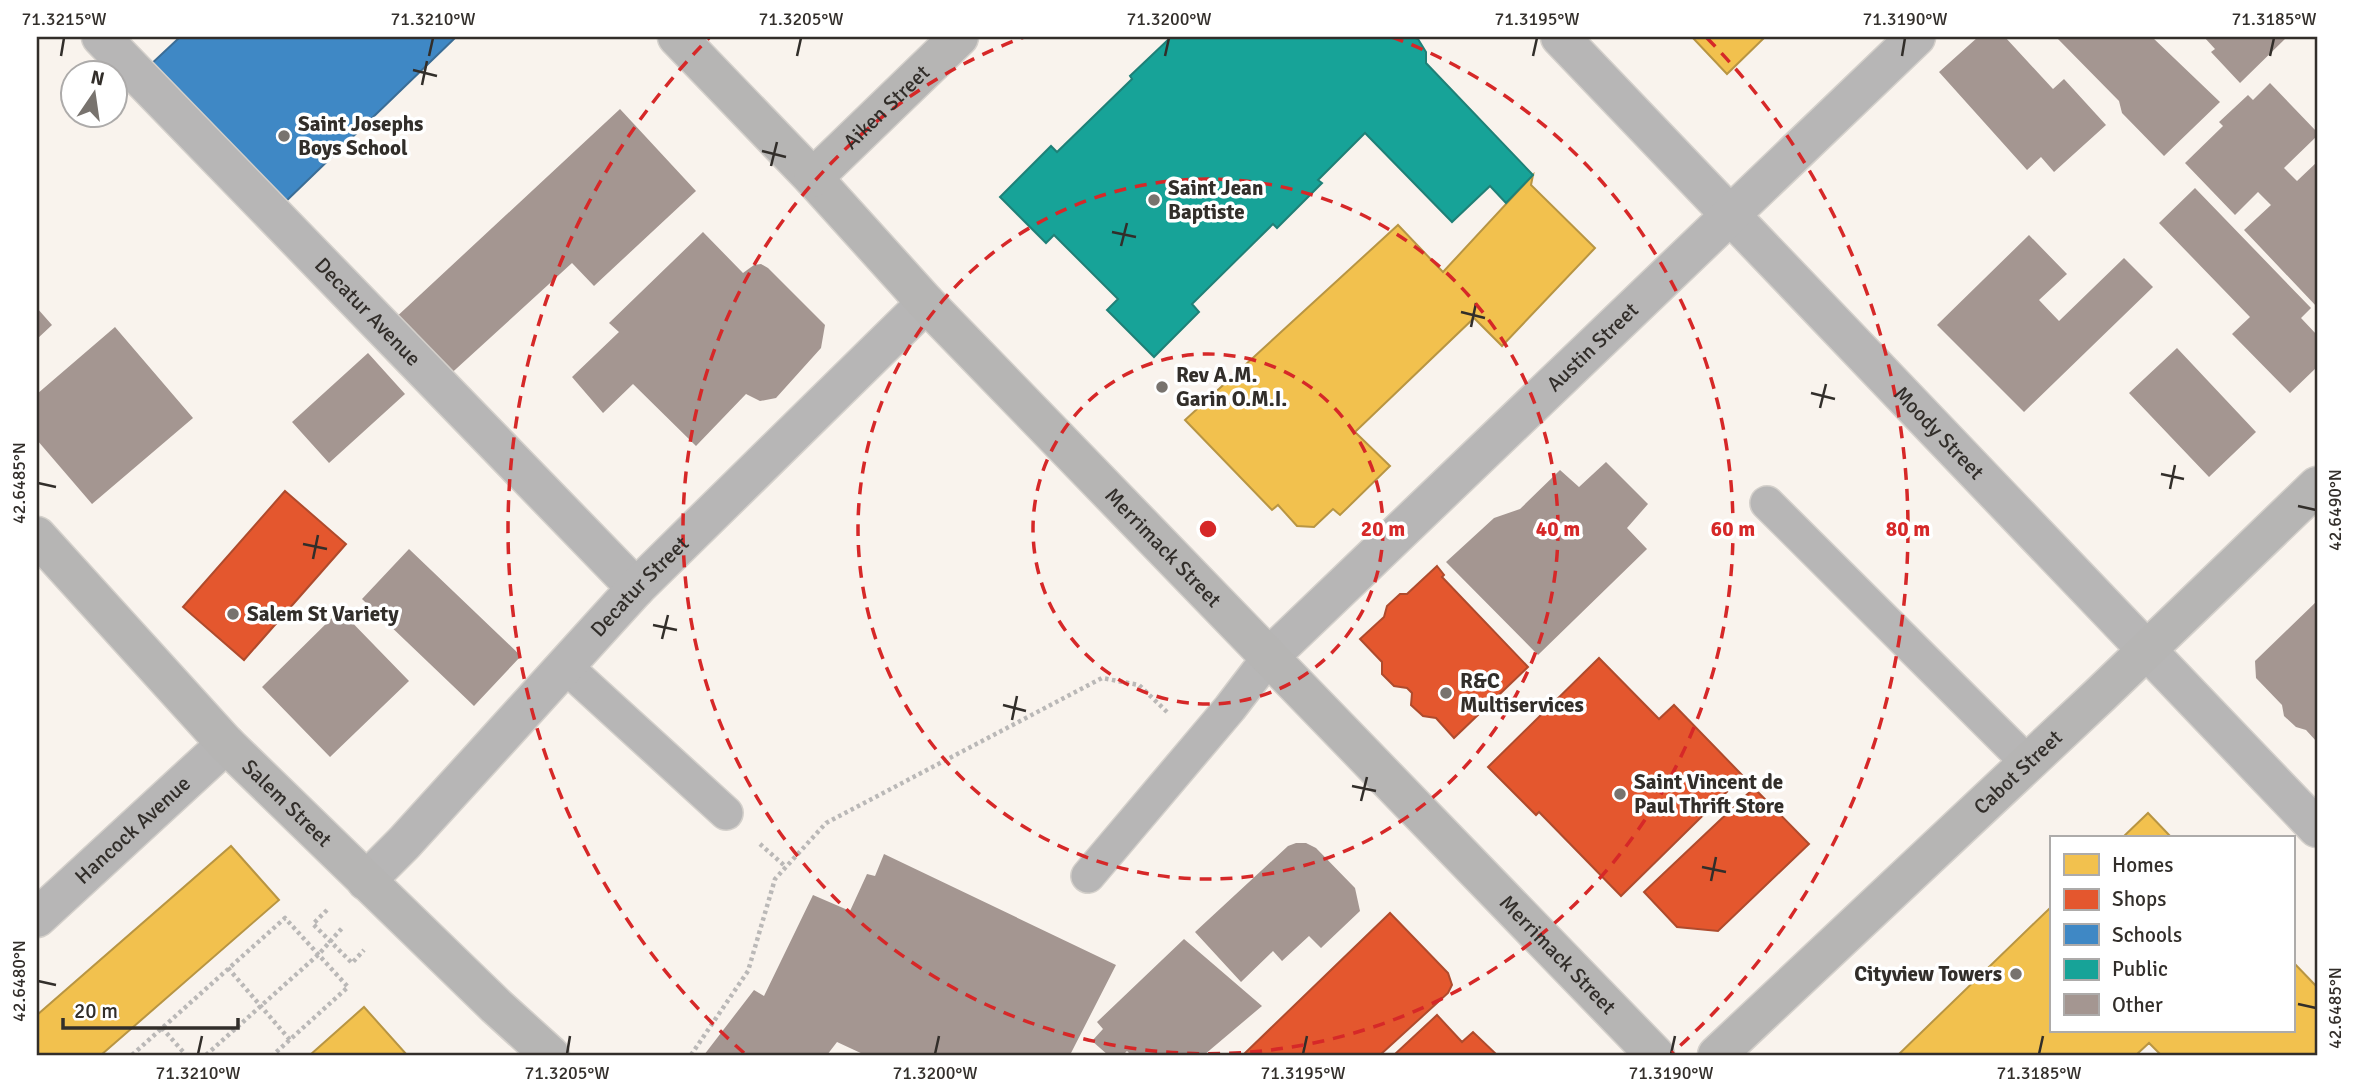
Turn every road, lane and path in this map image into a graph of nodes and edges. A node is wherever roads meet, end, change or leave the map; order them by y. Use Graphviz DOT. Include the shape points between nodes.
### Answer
graph roads {
  1 [pos="101,37"];
  2 [pos="677,37"];
  3 [pos="959,37"];
  4 [pos="1560,37"];
  5 [pos="1916,37"];
  6 [pos="813,178"];
  7 [pos="1730,215"];
  8 [pos="926,303"];
  9 [pos="2317,486"];
  10 [pos="1767,503"];
  11 [pos="37,536"];
  12 [pos="636,588"];
  13 [pos="2147,650"];
  14 [pos="1269,657"];
  15 [pos="565,666"];
  16 [pos="226,744"];
  17 [pos="1200,745"];
  18 [pos="2028,763"];
  19 [pos="726,813"];
  20 [pos="2317,828"];
  21 [pos="1087,877"];
  22 [pos="366,881"];
  23 [pos="327,909"];
  24 [pos="37,918"];
  25 [pos="344,926"];
  26 [pos="330,941"];
  27 [pos="366,948"];
  28 [pos="319,954"];
  29 [pos="228,968"];
  30 [pos="262,1006"];
  31 [pos="162,1028"];
  32 [pos="290,1040"];
  33 [pos="132,1055"];
  34 [pos="186,1055"];
  35 [pos="206,1055"];
  36 [pos="273,1055"];
  37 [pos="550,1055"];
  38 [pos="691,1055"];
  39 [pos="1655,1055"];
  40 [pos="1717,1055"];
  1 -- 12 [label="street, Decatur Avenue"];
  2 -- 6 [label="main road, Merrimack Street"];
  3 -- 6 [label="main road, Aiken Street"];
  4 -- 7 [label="street, Moody Street"];
  5 -- 7 [label="street, Austin Street"];
  6 -- 8 [label="main road, Merrimack Street"];
  7 -- 13 [label="street, Moody Street"];
  7 -- 14 [label="street, Austin Street"];
  8 -- 12 [label="street, Decatur Street"];
  8 -- 14 [label="main road, Merrimack Street"];
  9 -- 13 [label="main road, Cabot Street"];
  10 -- 18 [label="lane"];
  11 -- 16 [label="main road, Salem Street"];
  12 -- 15 [label="street, Decatur Street"];
  13 -- 18 [label="main road, Cabot Street"];
  13 -- 20 [label="street, Moody Street"];
  14 -- 17 [label="lane"];
  14 -- 39 [label="main road, Merrimack Street"];
  15 -- 19 [label="lane"];
  15 -- 22 [label="street, Decatur Street"];
  16 -- 22 [label="main road, Salem Street"];
  16 -- 24 [label="street, Hancock Avenue"];
  17 -- 21 [label="lane"];
  17 -- 38 [label="path" via="1139,685 1102,678 826,823 775,879 748,971"];
  18 -- 40 [label="main road, Cabot Street"];
  22 -- 37 [label="main road, Salem Street"];
  23 -- 26 [label="path" via="313,924"];
  25 -- 26 [label="path"];
  26 -- 27 [label="path" via="352,963"];
  26 -- 28 [label="path"];
  28 -- 29 [label="path" via="285,918"];
  28 -- 30 [label="path"];
  28 -- 32 [label="path" via="348,987"];
  29 -- 30 [label="path"];
  29 -- 31 [label="path"];
  30 -- 32 [label="path"];
  30 -- 35 [label="path"];
  31 -- 33 [label="path"];
  31 -- 34 [label="path"];
  32 -- 36 [label="path"];
}
